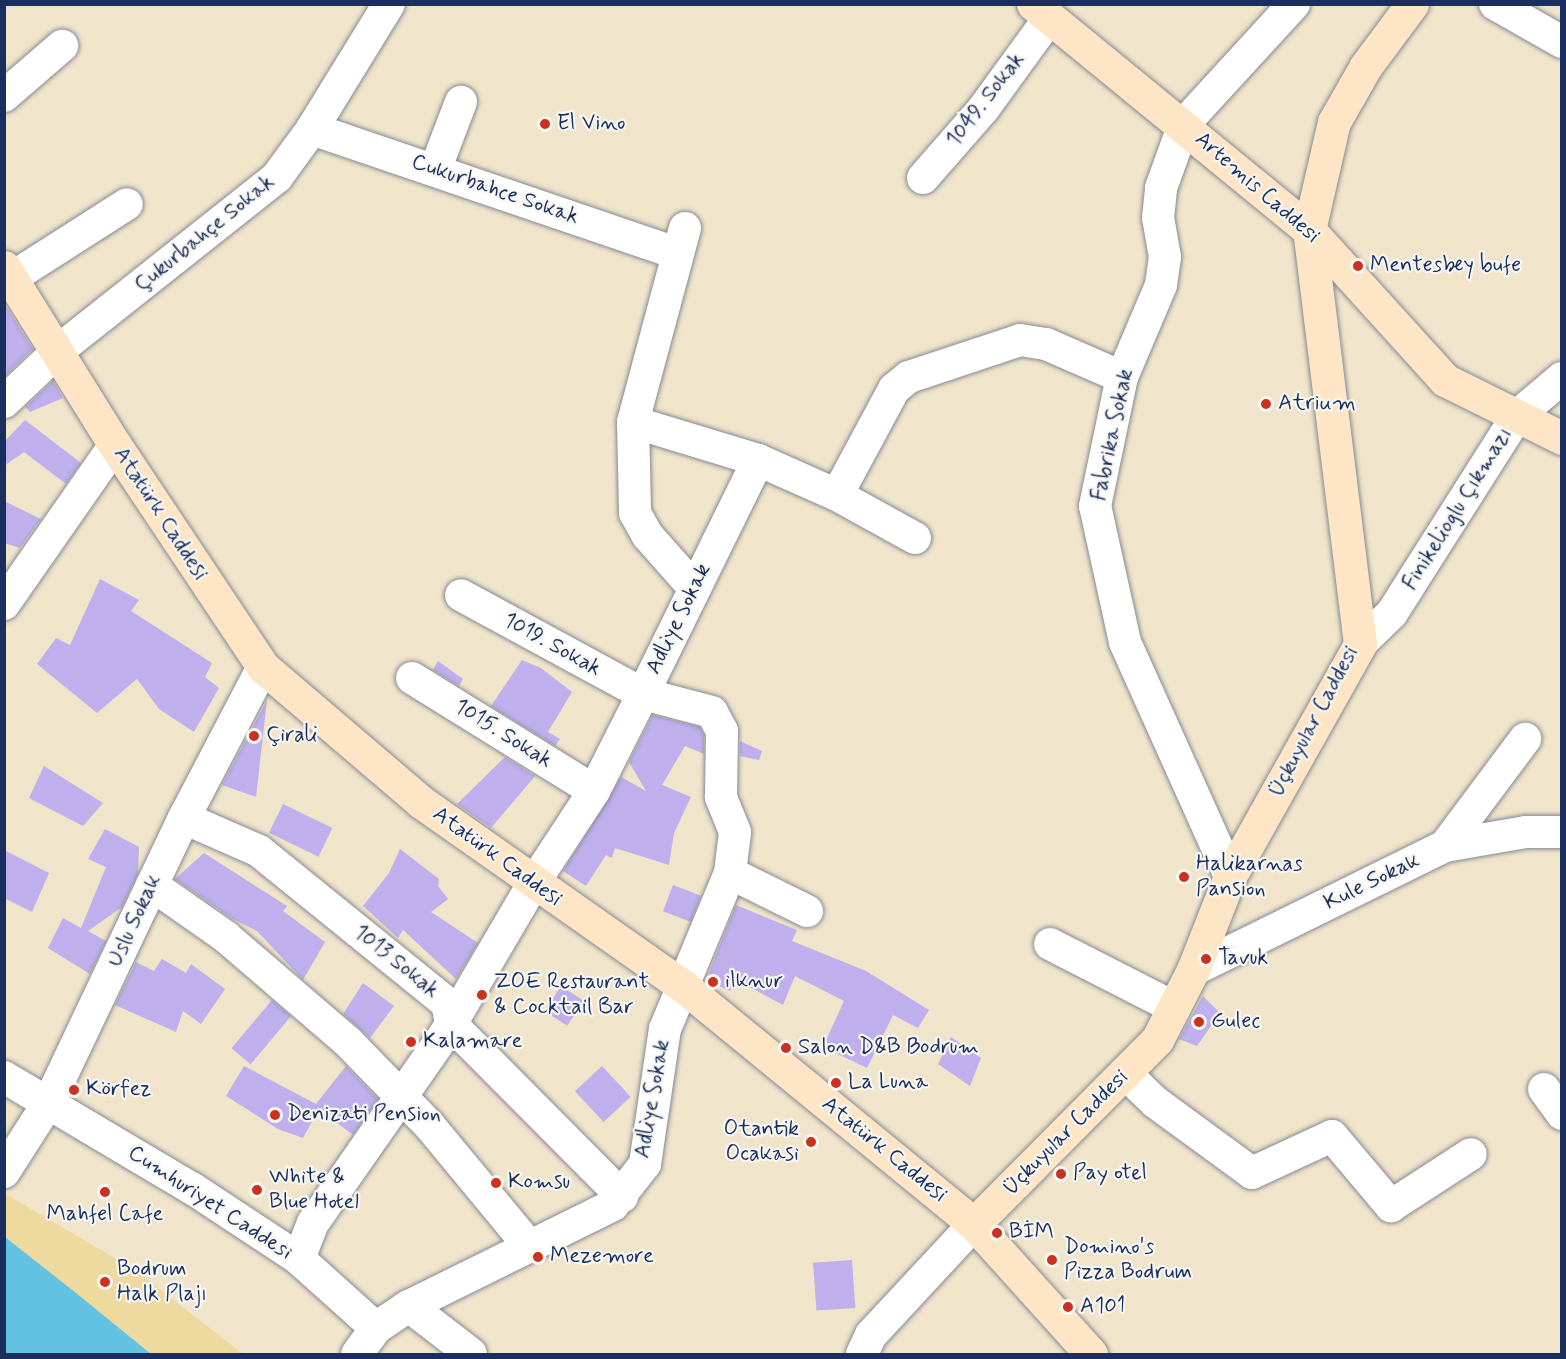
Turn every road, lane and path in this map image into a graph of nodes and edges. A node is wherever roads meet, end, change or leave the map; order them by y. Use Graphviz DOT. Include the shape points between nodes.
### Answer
graph roads {
  1 [pos="389,4"];
  2 [pos="1294,4"];
  3 [pos="1412,4"];
  4 [pos="1495,4"];
  5 [pos="1040,12"];
  6 [pos="1562,42"];
  7 [pos="62,46"];
  8 [pos="4,96"];
  9 [pos="461,102"];
  10 [pos="1184,124"];
  11 [pos="312,129"];
  12 [pos="435,170"];
  13 [pos="923,178"];
  14 [pos="127,204"];
  15 [pos="1309,230"];
  16 [pos="9,272"];
  17 [pos="59,350"];
  18 [pos="1122,377"];
  19 [pos="1562,378"];
  20 [pos="4,402"];
  21 [pos="1517,416"];
  22 [pos="633,422"];
  23 [pos="1562,438"];
  24 [pos="115,445"];
  25 [pos="758,460"];
  26 [pos="837,495"];
  27 [pos="915,538"];
  28 [pos="694,588"];
  29 [pos="461,595"];
  30 [pos="4,604"];
  31 [pos="1360,644"];
  32 [pos="263,667"];
  33 [pos="412,678"];
  34 [pos="643,694"];
  35 [pos="1525,739"];
  36 [pos="594,791"];
  37 [pos="184,818"];
  38 [pos="1562,832"];
  39 [pos="1445,846"];
  40 [pos="730,873"];
  41 [pos="1230,876"];
  42 [pos="533,884"];
  43 [pos="152,885"];
  44 [pos="807,911"];
  45 [pos="1050,944"];
  46 [pos="1193,970"];
  47 [pos="683,986"];
  48 [pos="1175,1008"];
  49 [pos="451,1024"];
  50 [pos="1126,1075"];
  51 [pos="4,1077"];
  52 [pos="1544,1089"];
  53 [pos="401,1093"];
  54 [pos="49,1102"];
  55 [pos="1562,1114"];
  56 [pos="1472,1154"];
  57 [pos="4,1173"];
  58 [pos="622,1196"];
  59 [pos="974,1224"];
  60 [pos="529,1246"];
  61 [pos="299,1259"];
  62 [pos="409,1306"];
  63 [pos="376,1329"];
  64 [pos="357,1354"];
  65 [pos="471,1354"];
  66 [pos="862,1354"];
  67 [pos="1091,1354"];
  1 -- 11 [label="street, Çukurbahçe Sokak"];
  2 -- 10 [label="street"];
  3 -- 15 [label="street, Üçkuyular Caddesi" via="1366,66 1334,122"];
  4 -- 6 [label="street"];
  5 -- 10 [label="street, Artemis Caddesi"];
  5 -- 13 [label="street, 1049. Sokak" via="984,108"];
  7 -- 8 [label="street"];
  9 -- 12 [label="street"];
  10 -- 15 [label="street, Artemis Caddesi"];
  10 -- 18 [label="street, Fabrika Sokak" via="1161,188 1158,218 1165,257 1161,285"];
  11 -- 12 [label="street, Cukurbahce Sokak"];
  11 -- 17 [label="street, Çukurbahçe Sokak" via="277,177"];
  12 -- 22 [label="street, Cukurbahce Sokak" via="681,241"];
  14 -- 16 [label="street"];
  15 -- 21 [label="street, Artemis Caddesi" via="1445,380"];
  15 -- 31 [label="street, Üçkuyular Caddesi"];
  16 -- 17 [label="street, Atatürk Caddesi"];
  17 -- 20 [label="street, Çukurbahçe Sokak"];
  17 -- 24 [label="street, Atatürk Caddesi"];
  18 -- 26 [label="street" via="1046,344 1020,340 909,377 894,389"];
  18 -- 41 [label="street, Fabrika Sokak" via="1095,506 1125,642"];
  19 -- 21 [label="street, Finikelioglu Çıkmazı"];
  21 -- 23 [label="street, Artemis Caddesi"];
  21 -- 31 [label="street, Finikelioglu Çıkmazı" via="1392,613"];
  22 -- 25 [label="street"];
  22 -- 28 [label="street, Cukurbahce Sokak" via="635,513 648,536"];
  24 -- 30 [label="street"];
  24 -- 32 [label="street, Atatürk Caddesi"];
  25 -- 26 [label="street"];
  25 -- 28 [label="street, Adliye Sokak"];
  26 -- 27 [label="street"];
  28 -- 34 [label="street, Adliye Sokak"];
  29 -- 34 [label="street, 1019. Sokak"];
  31 -- 41 [label="street, Üçkuyular Caddesi"];
  32 -- 37 [label="street, Uslu Sokak"];
  32 -- 42 [label="street, Atatürk Caddesi" via="421,802"];
  33 -- 36 [label="street, 1015. Sokak"];
  34 -- 36 [label="street"];
  34 -- 40 [label="street, Adliye Sokak" via="712,712 722,731 721,797 735,832"];
  35 -- 39 [label="street"];
  36 -- 42 [label="street"];
  37 -- 43 [label="street, Uslu Sokak"];
  37 -- 49 [label="street, 1013 Sokak" via="259,851 447,1003"];
  38 -- 39 [label="street, Kule Sokak" via="1526,832"];
  39 -- 46 [label="street, Kule Sokak"];
  40 -- 44 [label="street"];
  40 -- 47 [label="street, Adliye Sokak"];
  41 -- 46 [label="street, Üçkuyular Caddesi"];
  42 -- 47 [label="street, Atatürk Caddesi"];
  42 -- 49 [label="street"];
  43 -- 53 [label="street" via="226,937"];
  43 -- 54 [label="street, Uslu Sokak"];
  45 -- 48 [label="street"];
  46 -- 48 [label="street, Üçkuyular Caddesi"];
  47 -- 58 [label="street, Adliye Sokak" via="665,1029 645,1164"];
  47 -- 59 [label="street, Atatürk Caddesi"];
  48 -- 50 [label="street, Üçkuyular Caddesi" via="1157,1040"];
  49 -- 53 [label="street"];
  49 -- 58 [label="street, 1013 Sokak"];
  50 -- 56 [label="street" via="1155,1102 1252,1173 1332,1136 1391,1206"];
  50 -- 59 [label="street, Üçkuyular Caddesi"];
  51 -- 54 [label="street, Cumhuriyet Caddesi"];
  52 -- 55 [label="street"];
  53 -- 60 [label="street"];
  53 -- 61 [label="street" via="313,1223"];
  54 -- 57 [label="street, Uslu Sokak"];
  54 -- 61 [label="street, Cumhuriyet Caddesi"];
  58 -- 60 [label="street, Adliye Sokak" via="614,1205"];
  59 -- 66 [label="street" via="871,1335"];
  59 -- 67 [label="street, Atatürk Caddesi"];
  60 -- 62 [label="street, Adliye Sokak" via="477,1276"];
  61 -- 63 [label="street, Cumhuriyet Caddesi"];
  62 -- 63 [label="street, Adliye Sokak"];
  62 -- 65 [label="street"];
  63 -- 64 [label="street"];
}
